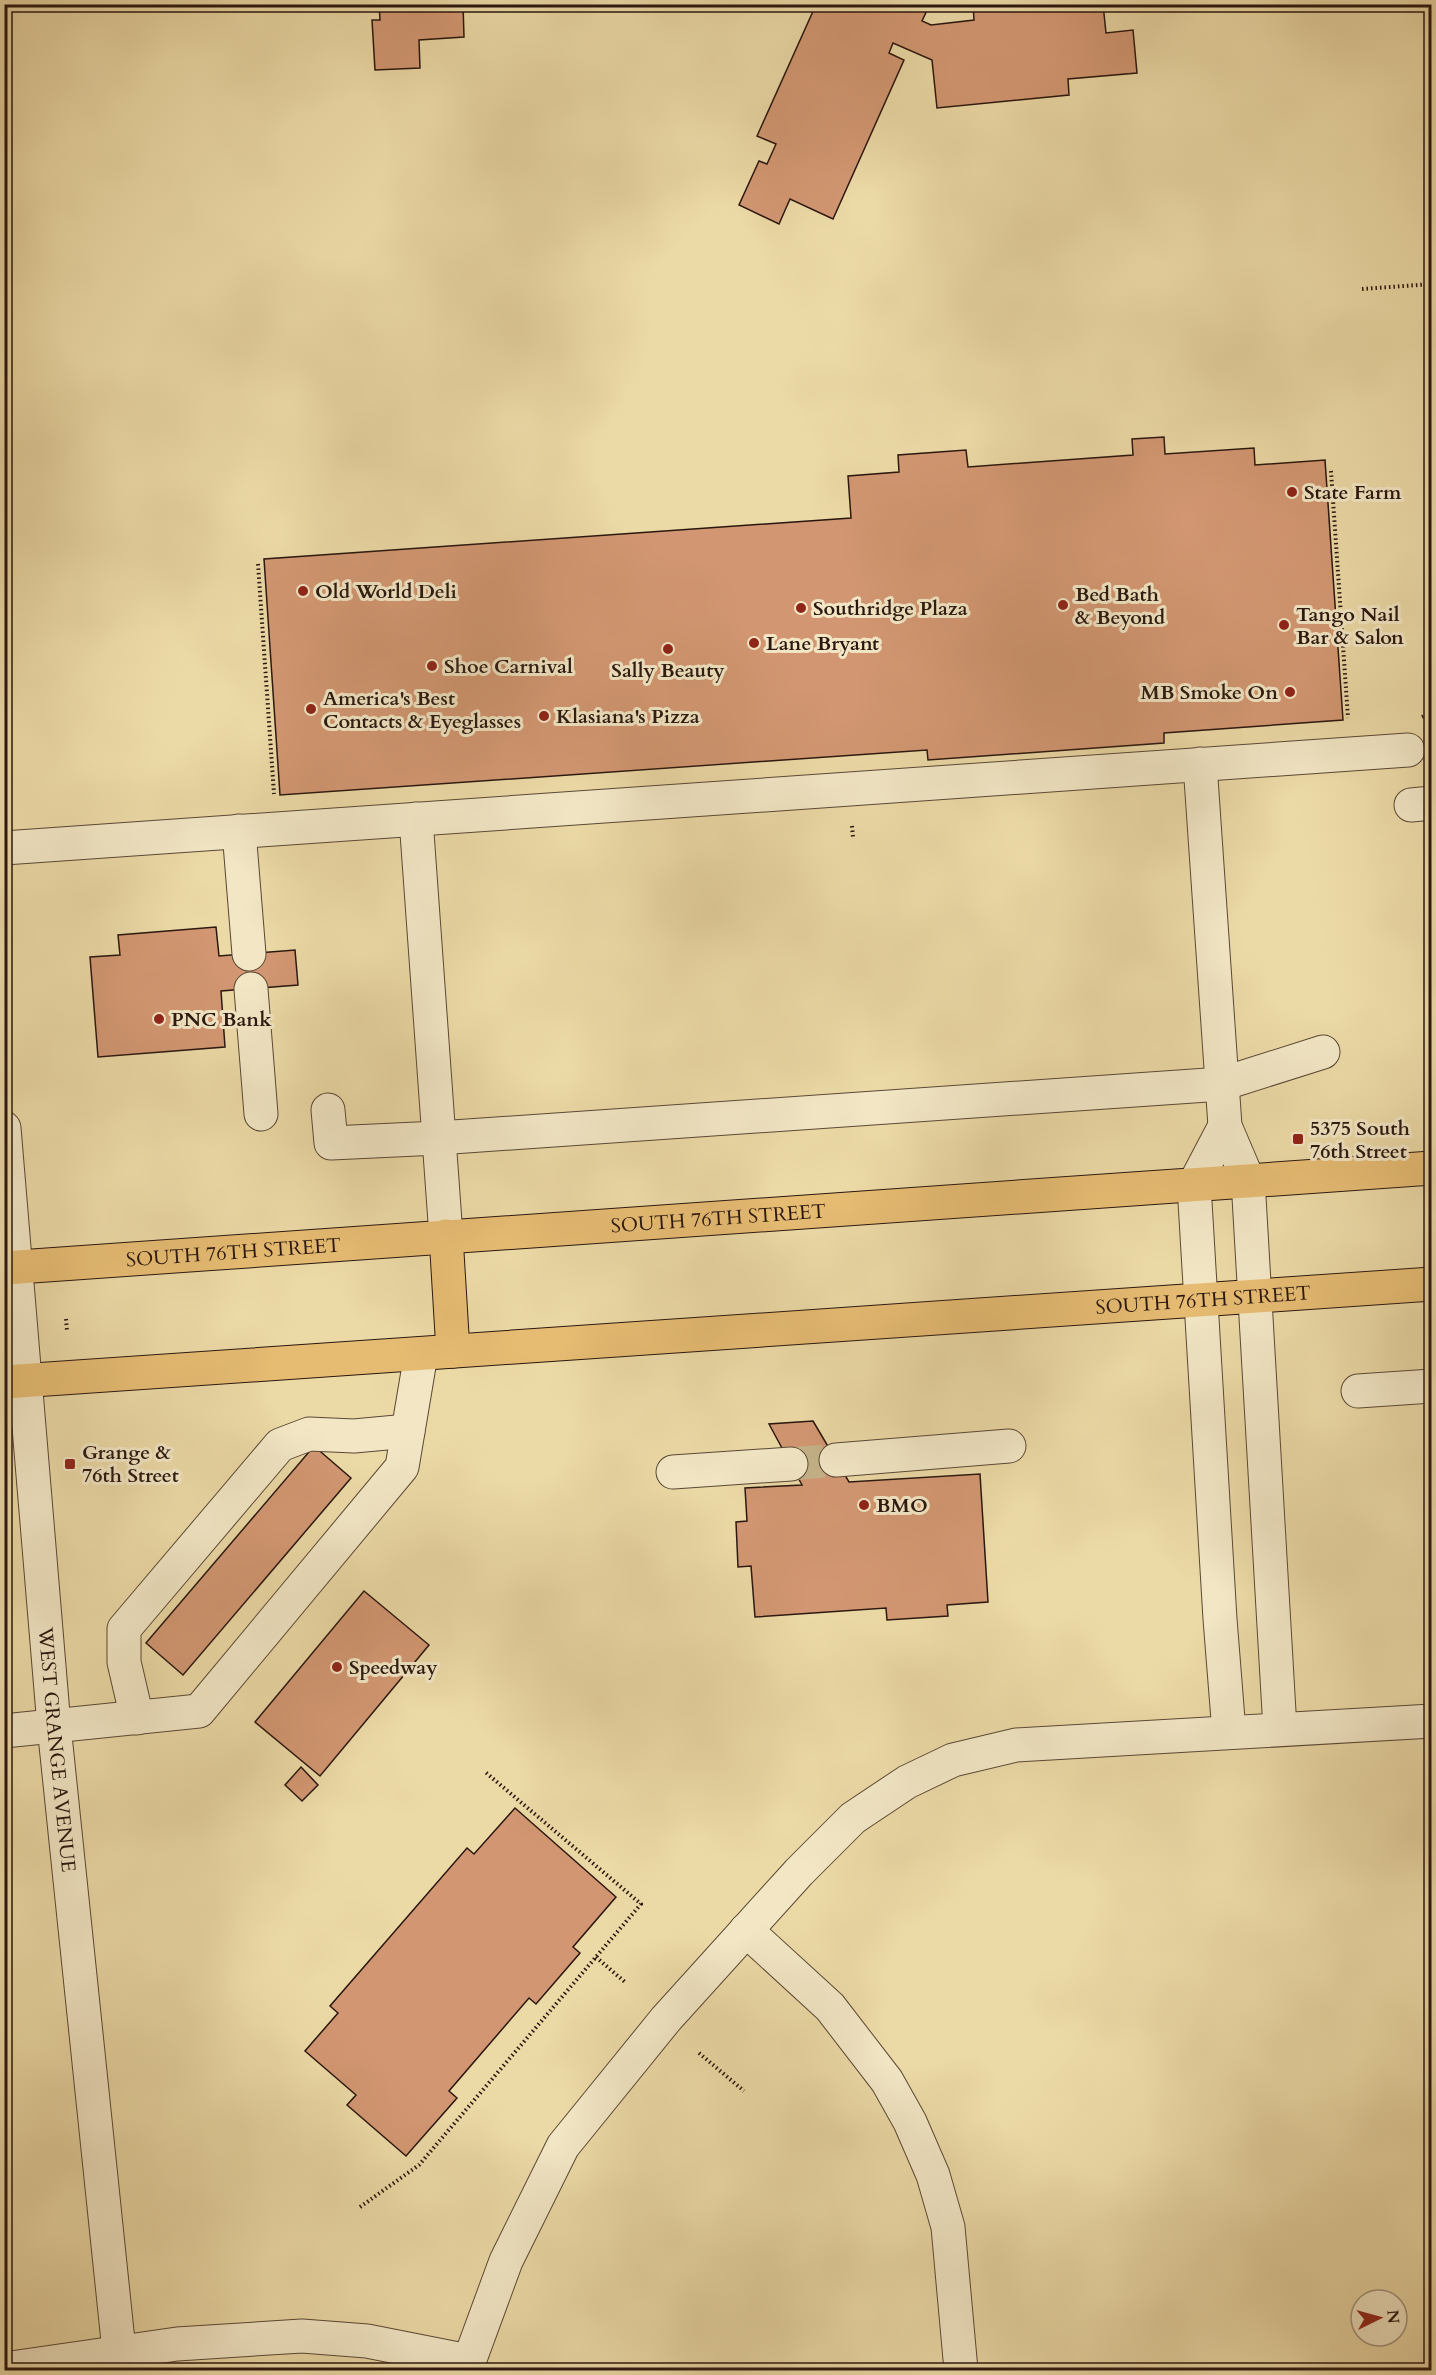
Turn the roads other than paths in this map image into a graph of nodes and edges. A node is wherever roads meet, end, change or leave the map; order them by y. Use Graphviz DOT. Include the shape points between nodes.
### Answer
graph roads {
  1 [pos="1408,750"];
  2 [pos="1200,764"];
  3 [pos="416,819"];
  4 [pos="239,831"];
  5 [pos="4,848"];
  6 [pos="249,954"];
  7 [pos="251,989"];
  8 [pos="1323,1052"];
  9 [pos="1222,1084"];
  10 [pos="328,1110"];
  11 [pos="261,1114"];
  12 [pos="1225,1126"];
  13 [pos="4,1128"];
  14 [pos="438,1138"];
  15 [pos="1431,1168"];
  16 [pos="1248,1180"];
  17 [pos="1194,1185"];
  18 [pos="446,1236"];
  19 [pos="11,1268"];
  20 [pos="1431,1284"];
  21 [pos="1255,1296"];
  22 [pos="1201,1300"];
  23 [pos="437,1352"];
  24 [pos="14,1381"];
  25 [pos="1431,1386"];
  26 [pos="1358,1391"];
  27 [pos="408,1431"];
  28 [pos="1009,1446"];
  29 [pos="836,1460"];
  30 [pos="791,1464"];
  31 [pos="673,1472"];
  32 [pos="137,1718"];
  33 [pos="1431,1720"];
  34 [pos="54,1726"];
  35 [pos="1280,1729"];
  36 [pos="4,1731"];
  37 [pos="1230,1732"];
  38 [pos="746,1930"];
  39 [pos="120,2361"];
  40 [pos="467,2366"];
  41 [pos="4,2369"];
  42 [pos="962,2370"];
  1 -- 2 [label="street"];
  2 -- 3 [label="street"];
  2 -- 9 [label="street"];
  3 -- 4 [label="street"];
  3 -- 14 [label="street"];
  4 -- 5 [label="street"];
  4 -- 6 [label="street"];
  7 -- 11 [label="street"];
  8 -- 9 [label="street"];
  9 -- 12 [label="street"];
  9 -- 14 [label="street"];
  10 -- 14 [label="street" via="331,1143"];
  12 -- 16 [label="street"];
  12 -- 17 [label="street"];
  13 -- 19 [label="street, WEST GRANGE AVENUE"];
  14 -- 18 [label="street"];
  15 -- 16 [label="main road, SOUTH 76TH STREET"];
  16 -- 17 [label="main road, SOUTH 76TH STREET"];
  16 -- 21 [label="street"];
  17 -- 18 [label="main road, SOUTH 76TH STREET"];
  17 -- 22 [label="street"];
  18 -- 19 [label="main road, SOUTH 76TH STREET"];
  18 -- 23 [label="main road"];
  19 -- 24 [label="street, WEST GRANGE AVENUE"];
  20 -- 21 [label="main road, SOUTH 76TH STREET"];
  21 -- 22 [label="main road, SOUTH 76TH STREET"];
  21 -- 35 [label="street"];
  22 -- 23 [label="main road, SOUTH 76TH STREET"];
  22 -- 37 [label="street"];
  23 -- 24 [label="main road, SOUTH 76TH STREET"];
  23 -- 27 [label="street"];
  24 -- 34 [label="street, WEST GRANGE AVENUE"];
  25 -- 26 [label="street"];
  27 -- 32 [label="street" via="402,1467 199,1711"];
  27 -- 32 [label="street" via="354,1436 309,1434 280,1445 124,1629 124,1662"];
  28 -- 29 [label="street"];
  30 -- 31 [label="street"];
  32 -- 34 [label="street"];
  33 -- 35 [label="street"];
  34 -- 36 [label="street"];
  34 -- 39 [label="street, WEST GRANGE AVENUE"];
  35 -- 37 [label="street"];
  37 -- 38 [label="street" via="1016,1745 953,1760 907,1782 853,1818"];
  38 -- 40 [label="street" via="666,2019 563,2145 506,2261"];
  38 -- 42 [label="street" via="831,2007 886,2081 910,2122 933,2175 948,2226"];
  39 -- 40 [label="street" via="177,2344 302,2336 367,2341"];
  39 -- 41 [label="street"];
}
